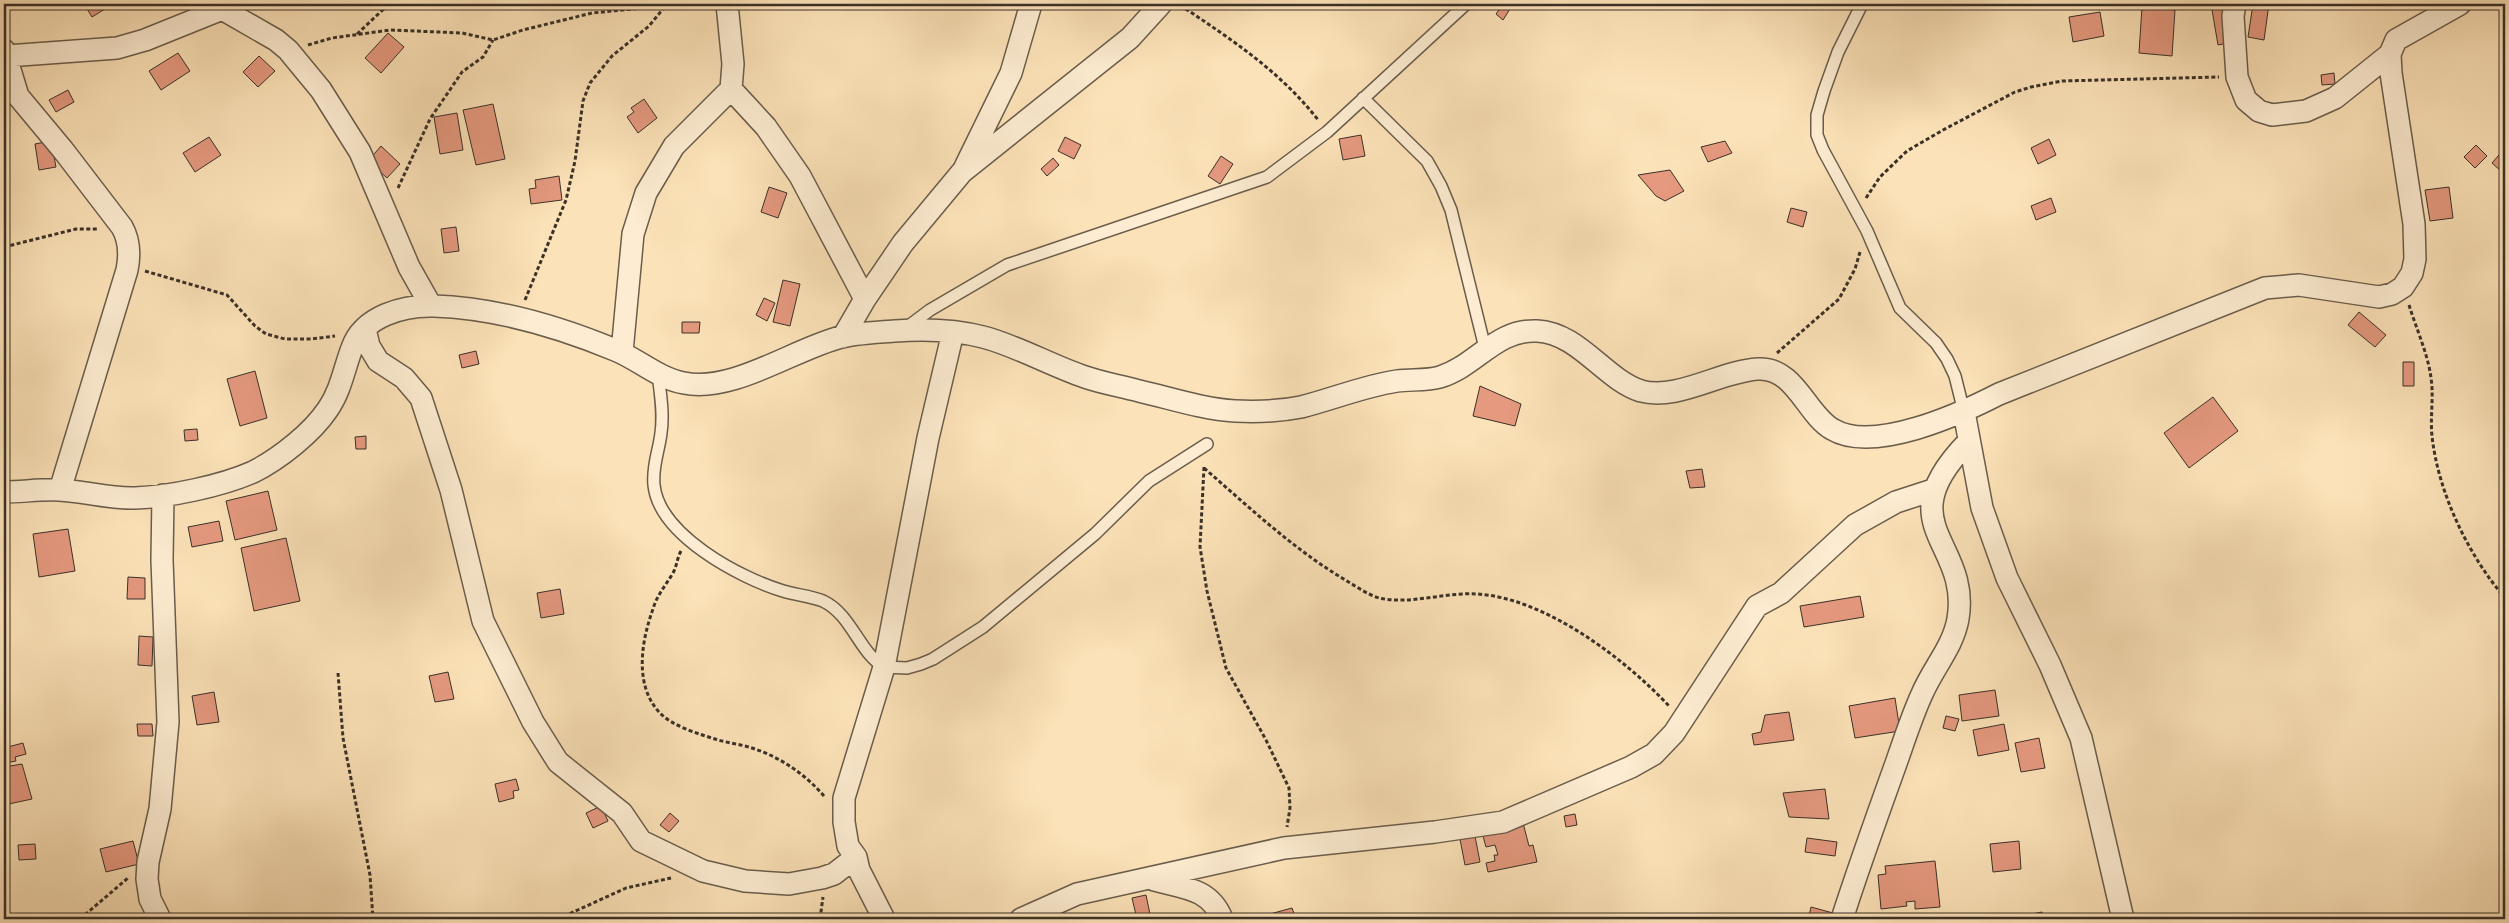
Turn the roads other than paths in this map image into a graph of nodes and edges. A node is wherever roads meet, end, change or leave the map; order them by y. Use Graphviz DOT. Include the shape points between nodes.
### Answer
graph roads {
  1 [pos="727,4"];
  2 [pos="1031,4"];
  3 [pos="1161,4"];
  4 [pos="1466,4"];
  5 [pos="1862,4"];
  6 [pos="2234,4"];
  7 [pos="2460,4"];
  8 [pos="220,5"];
  9 [pos="5,53"];
  10 [pos="2390,54"];
  11 [pos="731,89"];
  12 [pos="1363,98"];
  13 [pos="962,172"];
  14 [pos="865,299"];
  15 [pos="431,306"];
  16 [pos="365,329"];
  17 [pos="902,330"];
  18 [pos="953,332"];
  19 [pos="843,337"];
  20 [pos="1485,348"];
  21 [pos="622,352"];
  22 [pos="658,373"];
  23 [pos="1964,412"];
  24 [pos="1968,442"];
  25 [pos="1207,444"];
  26 [pos="60,490"];
  27 [pos="1934,490"];
  28 [pos="4,492"];
  29 [pos="163,494"];
  30 [pos="884,667"];
  31 [pos="856,857"];
  32 [pos="1147,878"];
  33 [pos="1055,913"];
  34 [pos="160,919"];
  35 [pos="884,919"];
  36 [pos="1021,919"];
  37 [pos="1222,919"];
  38 [pos="1842,919"];
  39 [pos="2123,919"];
  1 -- 11 [label="street" via="733,64"];
  2 -- 13 [label="street" via="1011,73"];
  3 -- 13 [label="street" via="1130,38"];
  4 -- 12 [label="lane"];
  5 -- 23 [label="lane" via="1838,52 1824,91 1817,116 1817,135 1868,231 1900,308 1936,343 1947,359"];
  6 -- 10 [label="street" via="2238,77 2246,100 2259,111 2272,115 2306,111 2335,98"];
  7 -- 10 [label="street" via="2396,40"];
  8 -- 9 [label="street" via="145,40 118,48"];
  8 -- 15 [label="street" via="288,50 321,90 360,152 409,267"];
  9 -- 26 [label="street" via="18,96 122,227 130,253"];
  10 -- 23 [label="street" via="2414,224 2415,259 2404,287 2379,297 2299,285 2265,288 1999,394"];
  11 -- 14 [label="street" via="766,127 800,176"];
  11 -- 21 [label="street" via="674,146 646,193 633,234"];
  12 -- 17 [label="lane" via="1327,132 1267,177 1007,265"];
  12 -- 20 [label="lane" via="1427,161 1441,186 1451,210"];
  13 -- 14 [label="street" via="902,243"];
  14 -- 19 [label="street"];
  15 -- 16 [label="street" via="396,311 373,321"];
  15 -- 21 [label="street" via="518,316"];
  16 -- 29 [label="street" via="353,342 344,376 330,407 308,434 253,472 211,485"];
  16 -- 31 [label="street" via="369,346 378,361 404,378 421,398 451,490 483,622 558,762 622,813 642,841 703,871 745,881 789,884 834,874"];
  17 -- 18 [label="street"];
  17 -- 19 [label="street"];
  18 -- 20 [label="street" via="984,337 1091,380 1195,405 1237,411 1297,408 1397,381 1437,378 1456,370"];
  18 -- 30 [label="street" via="928,438"];
  19 -- 22 [label="street" via="760,370 715,383 684,384"];
  20 -- 23 [label="street" via="1529,330 1551,332 1630,386 1647,393 1669,392 1763,368 1790,382 1835,432 1852,436 1896,434"];
  21 -- 22 [label="street"];
  22 -- 30 [label="lane" via="663,413 654,464 654,486 660,505 670,520 686,539 752,580 783,592 822,601 836,609 865,650"];
  23 -- 24 [label="street"];
  24 -- 27 [label="street" via="1952,460"];
  24 -- 39 [label="street" via="1982,508 2006,578 2050,665 2081,738"];
  25 -- 30 [label="lane" via="1148,481 1095,534 959,644 921,664 907,668"];
  26 -- 28 [label="street"];
  26 -- 29 [label="street" via="106,498"];
  27 -- 32 [label="street" via="1896,502 1855,526 1781,594 1757,606 1684,721 1654,754 1631,767 1503,822 1284,848"];
  27 -- 38 [label="street" via="1931,511 1939,542 1960,594 1958,618 1954,636 1922,693"];
  29 -- 34 [label="street" via="168,722 160,809 147,879 150,899"];
  30 -- 31 [label="street" via="844,798 848,846"];
  31 -- 35 [label="street" via="859,870"];
  32 -- 33 [label="street" via="1076,894"];
  32 -- 37 [label="street" via="1203,894 1213,901"];
  33 -- 36 [label="street"];
}
